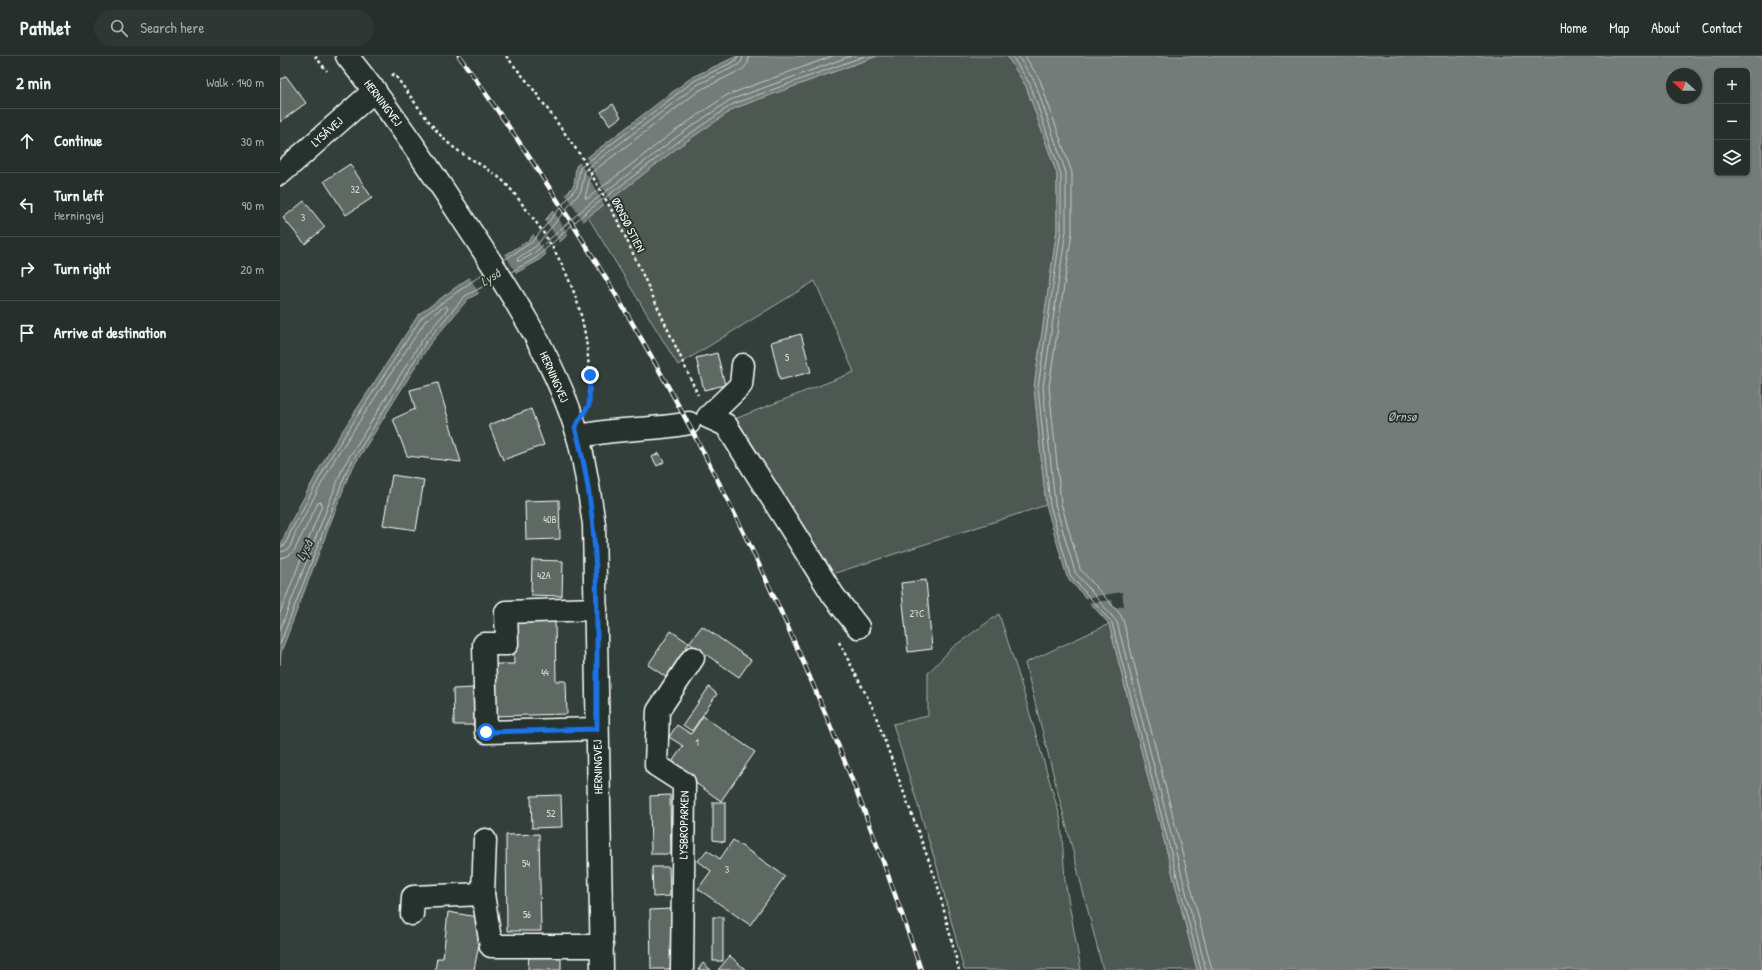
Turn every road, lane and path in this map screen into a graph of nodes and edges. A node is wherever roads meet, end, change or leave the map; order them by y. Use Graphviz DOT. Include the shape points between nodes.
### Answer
graph roads {
  1 [pos="347,56"];
  2 [pos="506,56"];
  3 [pos="375,90"];
  4 [pos="280,174"];
  5 [pos="743,365"];
  6 [pos="699,420"];
  7 [pos="576,432"];
  8 [pos="596,609"];
  9 [pos="858,627"];
  10 [pos="836,635"];
  11 [pos="693,658"];
  12 [pos="597,729"];
  13 [pos="484,840"];
  14 [pos="483,894"];
  15 [pos="412,914"];
  16 [pos="602,946"];
  17 [pos="602,970"];
  18 [pos="682,970"];
  19 [pos="959,970"];
  1 -- 3 [label="street, HERNINGVEJ"];
  2 -- 6 [label="path, ØRNSØ STIEN" via="581,156 619,223"];
  3 -- 4 [label="street, LYSÅVEJ"];
  3 -- 7 [label="street, HERNINGVEJ" via="403,128 512,296 557,380"];
  3 -- 7 [label="path" via="394,74 443,138 502,180 538,225 554,250 577,298 588,348 589,405"];
  5 -- 6 [label="street" via="741,385"];
  6 -- 7 [label="street" via="671,427"];
  6 -- 9 [label="street" via="726,425 833,595"];
  7 -- 8 [label="street, HERNINGVEJ" via="594,524"];
  8 -- 12 [label="street, HERNINGVEJ"];
  8 -- 12 [label="street" via="506,612 507,644 484,644 486,732"];
  10 -- 19 [label="path" via="872,706 938,883"];
  11 -- 18 [label="street, LYSBROPARKEN" via="658,711 656,765 684,783"];
  12 -- 16 [label="street, HERNINGVEJ"];
  13 -- 14 [label="street"];
  14 -- 15 [label="street" via="414,897"];
  14 -- 16 [label="street" via="491,946"];
  16 -- 17 [label="street, HERNINGVEJ"];
}
